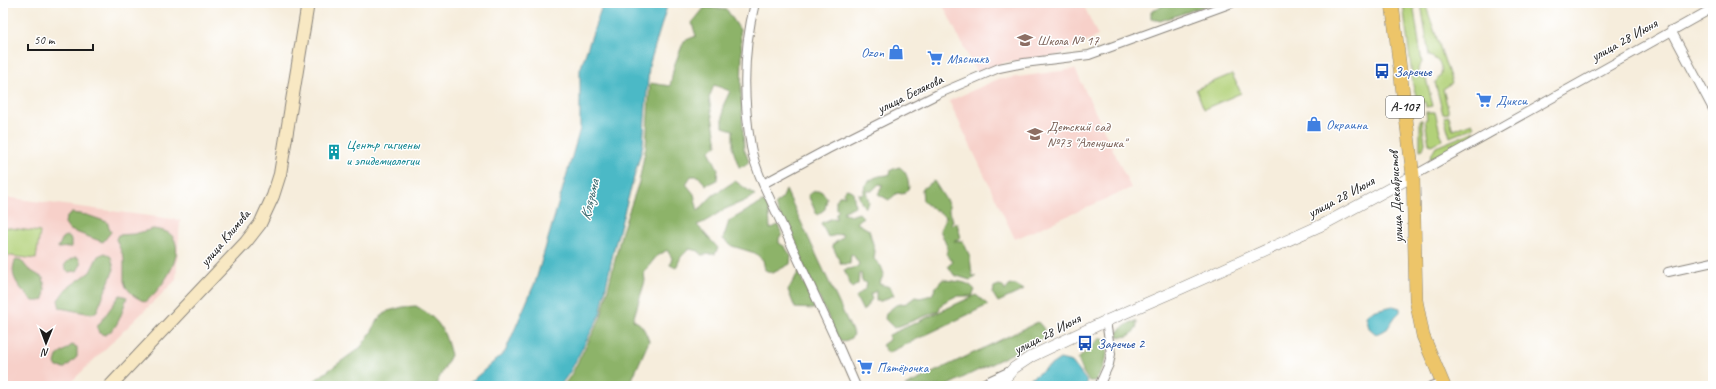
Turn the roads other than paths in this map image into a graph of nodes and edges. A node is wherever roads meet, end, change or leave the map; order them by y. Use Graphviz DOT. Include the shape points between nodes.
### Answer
graph roads {
  1 [pos="308,3"];
  2 [pos="755,3"];
  3 [pos="1232,3"];
  4 [pos="1392,3"];
  5 [pos="1713,8"];
  6 [pos="1671,30"];
  7 [pos="1713,109"];
  8 [pos="1413,176"];
  9 [pos="763,184"];
  10 [pos="1713,262"];
  11 [pos="1668,272"];
  12 [pos="1106,321"];
  13 [pos="1014,368"];
  14 [pos="1439,385"];
  15 [pos="110,386"];
  16 [pos="856,386"];
  17 [pos="978,386"];
  18 [pos="1002,386"];
  19 [pos="1099,386"];
  1 -- 15 [label="main road, улица Климова" via="280,174 260,224"];
  2 -- 9 [label="street" via="748,42 747,99 751,147"];
  3 -- 9 [label="street, улица Белякова" via="1095,53 1012,65 979,76 940,93"];
  4 -- 8 [label="main road, улица Декабристов / А-107"];
  5 -- 6 [label="street, улица 28 Июня"];
  6 -- 7 [label="street"];
  6 -- 8 [label="street, улица 28 Июня"];
  8 -- 12 [label="street, улица 28 Июня" via="1324,224"];
  8 -- 14 [label="main road, улица Декабристов / А-107" via="1416,300 1419,321"];
  9 -- 16 [label="street"];
  10 -- 11 [label="street"];
  12 -- 13 [label="street, улица 28 Июня" via="1032,356"];
  12 -- 19 [label="street" via="1110,364"];
  13 -- 17 [label="street"];
  13 -- 18 [label="street"];
}
